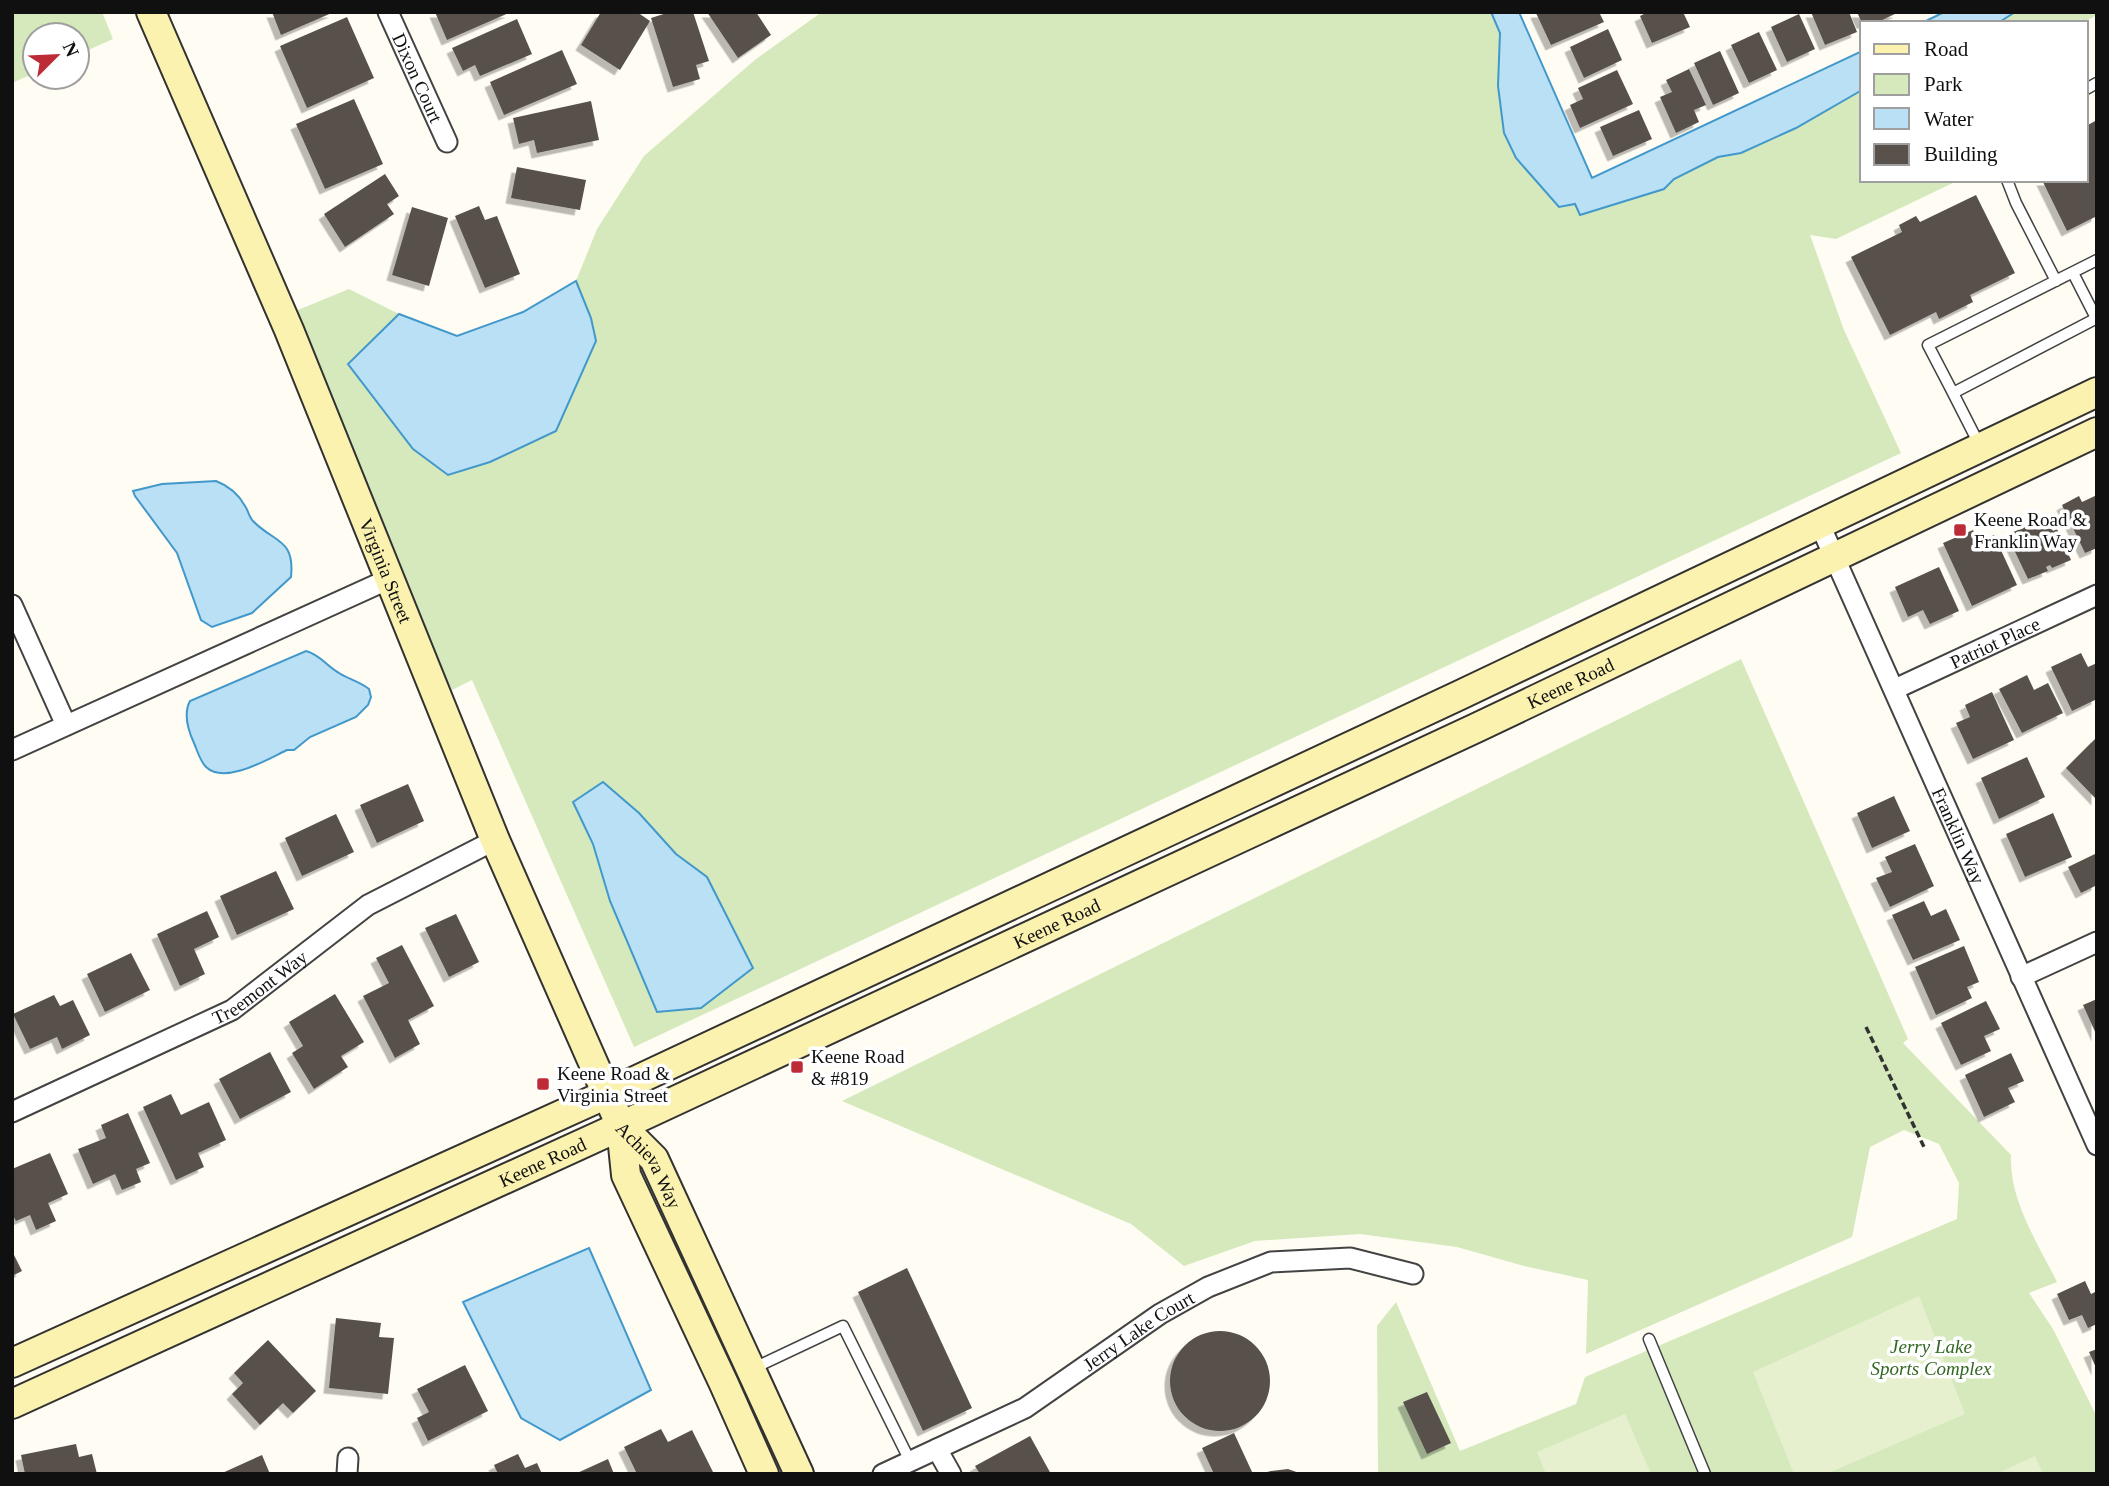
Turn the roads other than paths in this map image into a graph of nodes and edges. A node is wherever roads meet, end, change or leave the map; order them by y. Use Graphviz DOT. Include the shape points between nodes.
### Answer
graph roads {
  1 [pos="151,12"];
  2 [pos="388,12"];
  3 [pos="447,142"];
  4 [pos="2008,182"];
  5 [pos="2097,260"];
  6 [pos="2073,273"];
  7 [pos="2056,281"];
  8 [pos="2096,319"];
  9 [pos="2097,392"];
  10 [pos="1953,393"];
  11 [pos="2097,432"];
  12 [pos="1980,447"];
  13 [pos="1820,524"];
  14 [pos="1835,556"];
  15 [pos="390,579"];
  16 [pos="2097,595"];
  17 [pos="12,605"];
  18 [pos="1895,689"];
  19 [pos="66,725"];
  20 [pos="12,750"];
  21 [pos="495,840"];
  22 [pos="2097,942"];
  23 [pos="2021,977"];
  24 [pos="607,1094"];
  25 [pos="12,1112"];
  26 [pos="621,1126"];
  27 [pos="2097,1145"];
  28 [pos="1413,1274"];
  29 [pos="1649,1339"];
  30 [pos="12,1363"];
  31 [pos="751,1370"];
  32 [pos="12,1404"];
  33 [pos="936,1449"];
  34 [pos="910,1461"];
  35 [pos="764,1474"];
  36 [pos="799,1474"];
  37 [pos="883,1474"];
  38 [pos="951,1474"];
  39 [pos="1704,1474"];
  1 -- 15 [label="main road, Virginia Street" via="289,330"];
  2 -- 3 [label="street, Dixon Court"];
  4 -- 7 [label="lane"];
  5 -- 6 [label="lane"];
  6 -- 7 [label="lane"];
  6 -- 8 [label="lane"];
  7 -- 10 [label="lane" via="1928,345"];
  8 -- 10 [label="lane"];
  9 -- 12 [label="main road, Keene Road"];
  10 -- 12 [label="lane"];
  11 -- 14 [label="main road, Keene Road"];
  12 -- 13 [label="main road, Keene Road"];
  13 -- 14 [label="street, Franklin Way"];
  13 -- 24 [label="main road, Keene Road"];
  14 -- 18 [label="street, Franklin Way"];
  14 -- 26 [label="main road, Keene Road"];
  15 -- 19 [label="street"];
  15 -- 21 [label="main road, Virginia Street"];
  16 -- 18 [label="street, Patriot Place"];
  17 -- 19 [label="street"];
  18 -- 23 [label="street, Franklin Way"];
  19 -- 20 [label="street"];
  21 -- 24 [label="main road, Virginia Street"];
  21 -- 25 [label="street, Treemont Way" via="368,905 232,1010"];
  22 -- 23 [label="street"];
  23 -- 27 [label="street, Franklin Way"];
  24 -- 26 [label="main road, Virginia Street"];
  24 -- 30 [label="main road, Keene Road"];
  26 -- 31 [label="main road, Achieva Way" via="653,1159"];
  26 -- 32 [label="main road, Keene Road"];
  26 -- 35 [label="main road, Achieva Way" via="625,1175"];
  28 -- 33 [label="street, Jerry Lake Court" via="1350,1258 1271,1262 1208,1287 1160,1314 1025,1408"];
  29 -- 39 [label="lane"];
  31 -- 34 [label="lane" via="843,1326"];
  31 -- 36 [label="main road, Achieva Way"];
  33 -- 34 [label="street, Jerry Lake Court"];
  33 -- 38 [label="street"];
  34 -- 37 [label="street, Jerry Lake Court"];
}
